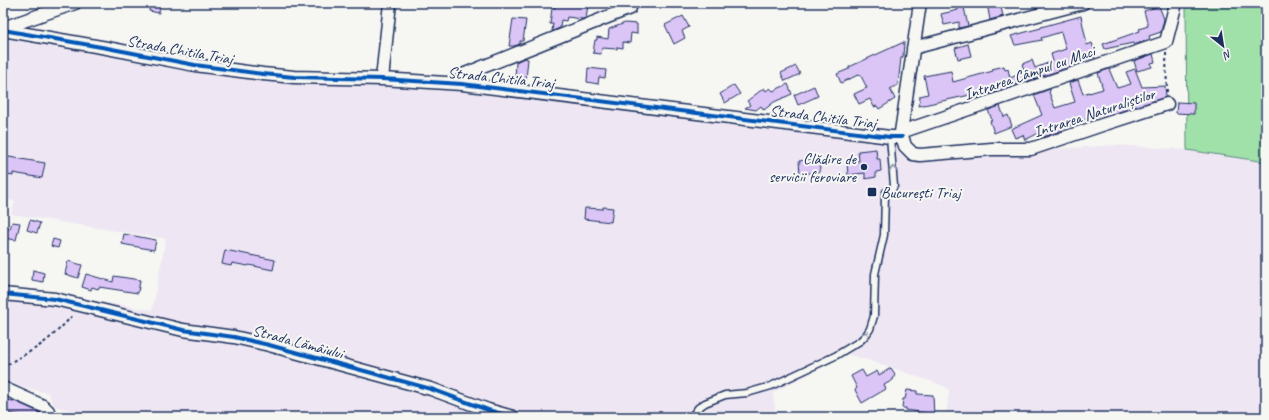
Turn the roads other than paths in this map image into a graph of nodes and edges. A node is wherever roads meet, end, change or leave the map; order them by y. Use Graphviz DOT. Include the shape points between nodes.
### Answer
graph roads {
  1 [pos="76,3"];
  2 [pos="390,3"];
  3 [pos="920,3"];
  4 [pos="1083,3"];
  5 [pos="1176,3"];
  6 [pos="630,8"];
  7 [pos="3,29"];
  8 [pos="913,48"];
  9 [pos="382,78"];
  10 [pos="462,84"];
  11 [pos="1167,104"];
  12 [pos="898,135"];
  13 [pos="3,294"];
  14 [pos="3,388"];
  15 [pos="50,417"];
  16 [pos="513,417"];
  17 [pos="691,417"];
  1 -- 7 [label="street"];
  2 -- 9 [label="street"];
  3 -- 8 [label="street"];
  4 -- 8 [label="street"];
  5 -- 12 [label="street, Intrarea Câmpul cu Maci" via="1166,42"];
  6 -- 10 [label="street" via="465,74"];
  7 -- 9 [label="street, Strada Chitila Triaj" via="195,65 256,73 294,77"];
  8 -- 12 [label="street"];
  9 -- 10 [label="street, Strada Chitila Triaj"];
  10 -- 12 [label="street, Strada Chitila Triaj"];
  11 -- 12 [label="street, Intrarea Naturaliștilor" via="1031,149 992,149 920,156 908,150"];
  17 -- 12 [label="lane, one-way" via="705,403 725,395 747,393 771,386 834,356 866,335 875,307 875,274 884,235 885,195 894,186"];
  13 -- 16 [label="street, Strada Lămâiului" via="55,299 183,330 269,345 431,389"];
  14 -- 15 [label="street" via="43,406"];
}
